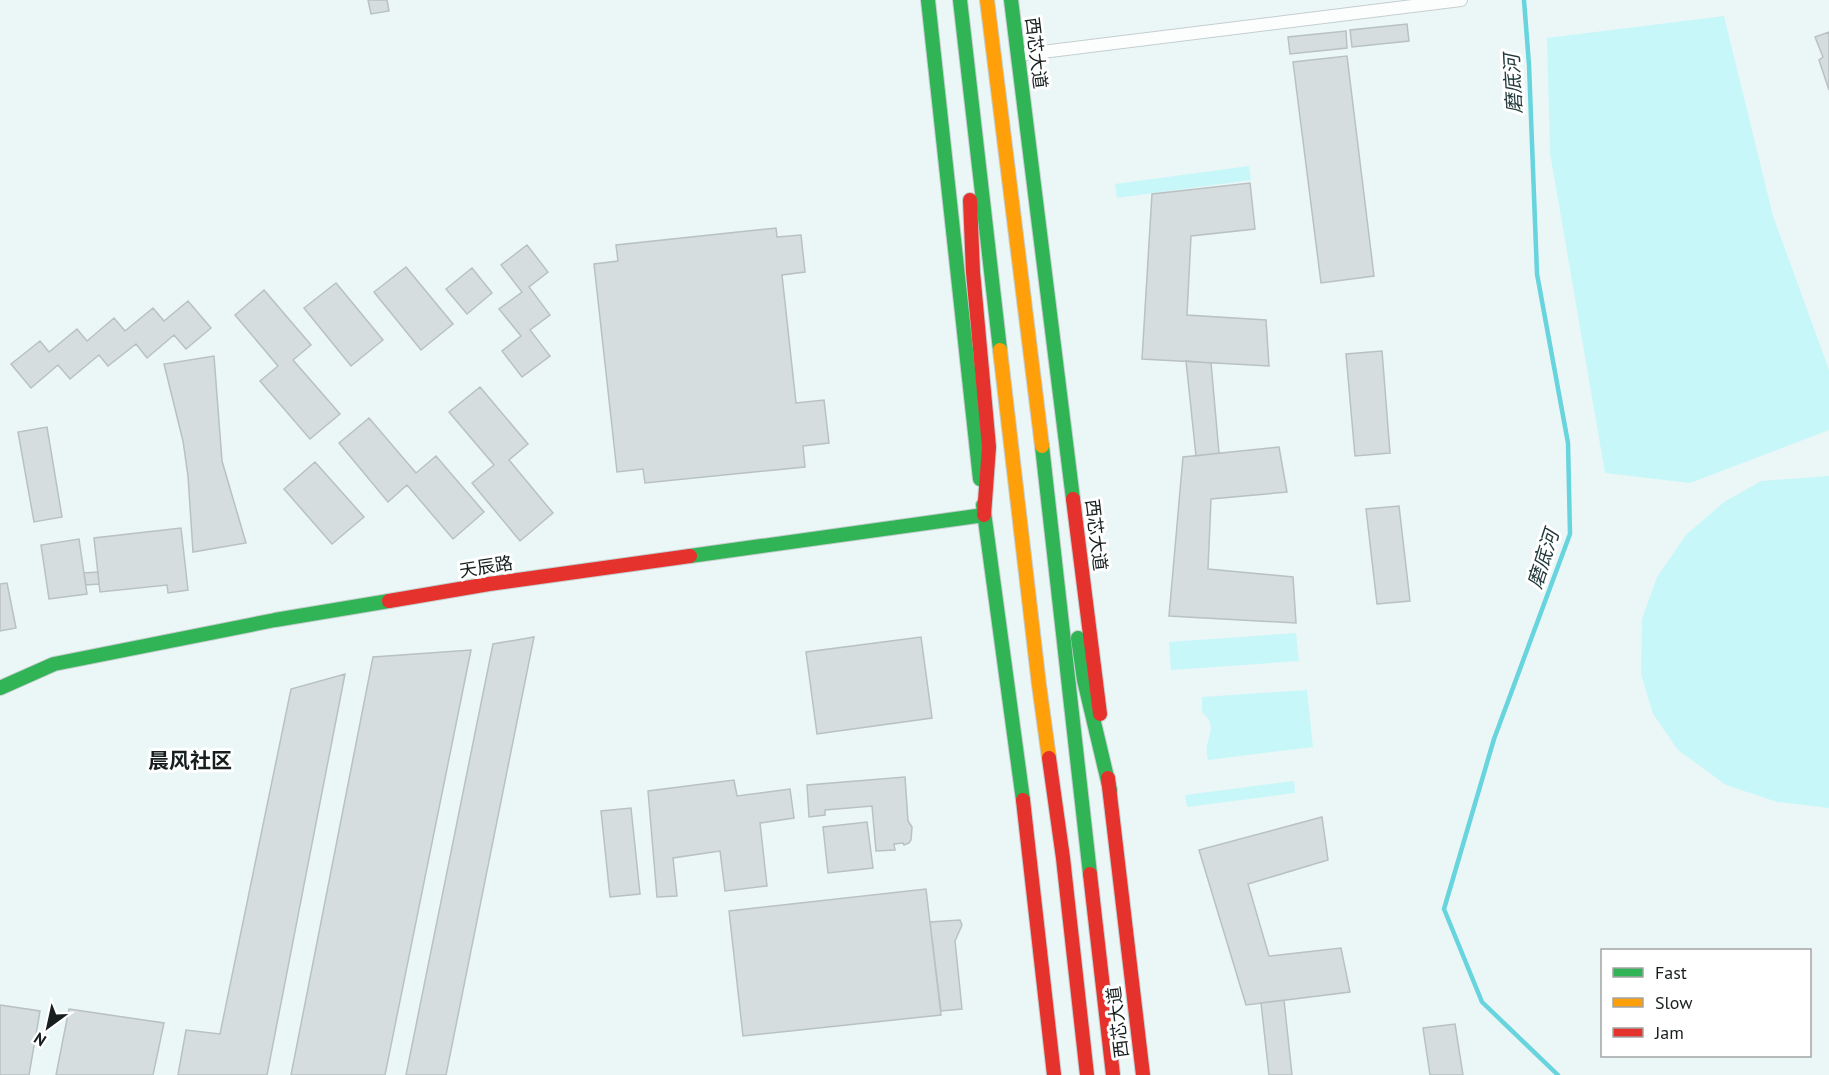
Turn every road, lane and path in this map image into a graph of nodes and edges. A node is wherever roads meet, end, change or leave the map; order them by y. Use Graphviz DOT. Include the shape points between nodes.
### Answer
graph roads {
  1 [pos="928,0"];
  2 [pos="960,0"];
  3 [pos="987,0"];
  4 [pos="1011,0"];
  5 [pos="1461,0"];
  6 [pos="966,52"];
  7 [pos="1018,55"];
  8 [pos="1028,324"];
  9 [pos="984,515"];
  10 [pos="0,688"];
  11 [pos="1110,790"];
  12 [pos="1054,1075"];
  13 [pos="1086,1075"];
  14 [pos="1113,1075"];
  15 [pos="1143,1075"];
  1 -- 9 [label="main road"];
  2 -- 6 [label="main road, 西芯大道"];
  3 -- 8 [label="main road, 西芯大道"];
  4 -- 7 [label="main road, 西芯大道"];
  5 -- 7 [label="street"];
  6 -- 9 [label="main road" via="973,272 989,447"];
  6 -- 13 [label="main road, 西芯大道" via="1039,685 1064,858"];
  7 -- 11 [label="main road, 西芯大道"];
  8 -- 11 [label="main road" via="1060,494 1084,680"];
  8 -- 14 [label="main road, 西芯大道"];
  9 -- 10 [label="main road, 天辰路" via="489,584 275,620 54,664"];
  9 -- 12 [label="main road" via="1027,831"];
  11 -- 15 [label="main road, 西芯大道"];
}
